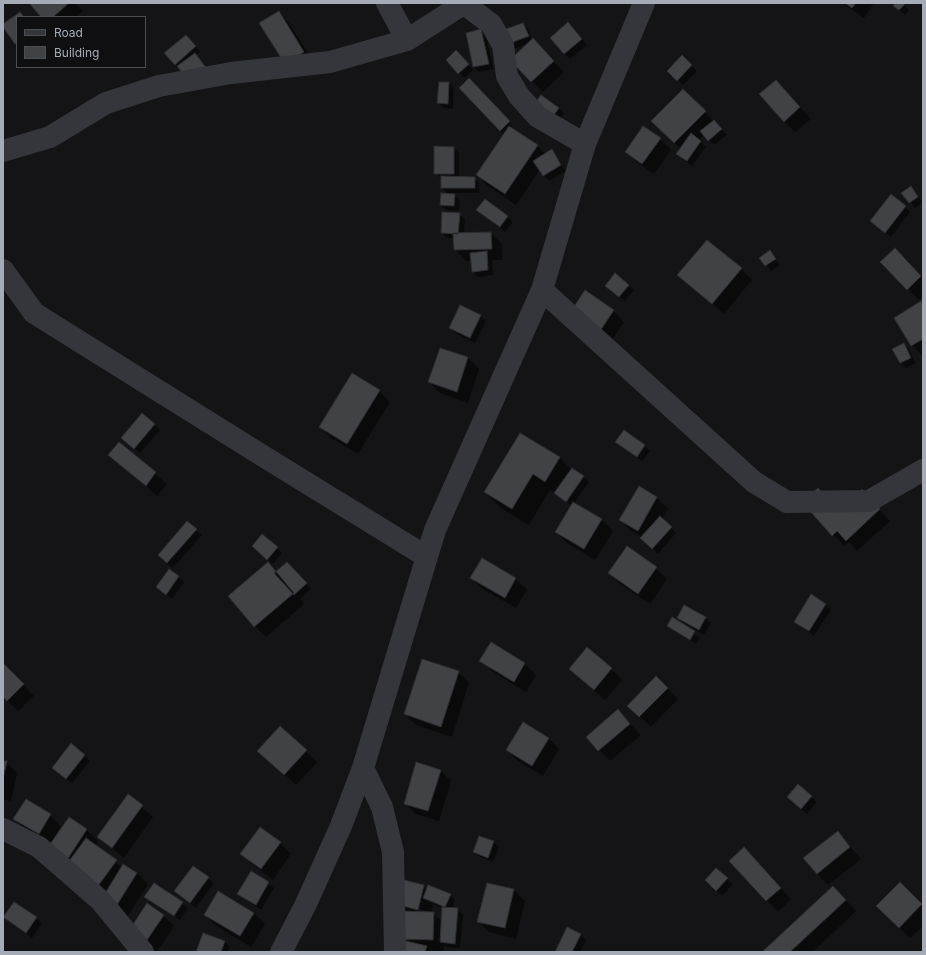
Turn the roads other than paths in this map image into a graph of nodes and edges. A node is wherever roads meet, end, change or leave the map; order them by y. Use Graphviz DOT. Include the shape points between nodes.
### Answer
graph roads {
  1 [pos="387,3"];
  2 [pos="644,3"];
  3 [pos="463,4"];
  4 [pos="407,40"];
  5 [pos="585,144"];
  6 [pos="3,150"];
  7 [pos="3,270"];
  8 [pos="542,290"];
  9 [pos="923,470"];
  10 [pos="427,557"];
  11 [pos="363,768"];
  12 [pos="3,829"];
  13 [pos="143,952"];
  14 [pos="281,952"];
  15 [pos="395,952"];
  1 -- 4 [label="street"];
  2 -- 5 [label="street"];
  3 -- 4 [label="street"];
  3 -- 5 [label="street" via="491,24 503,45 507,76 519,96 538,117"];
  4 -- 6 [label="street" via="330,62 231,73 159,86 106,103 50,137"];
  5 -- 8 [label="street"];
  7 -- 10 [label="street" via="34,313"];
  8 -- 9 [label="street" via="754,482 787,502 869,501"];
  8 -- 10 [label="street" via="435,530"];
  10 -- 11 [label="street"];
  11 -- 14 [label="street" via="331,848"];
  11 -- 15 [label="street" via="382,807 393,852"];
  12 -- 13 [label="street" via="39,847 100,900"];
}
